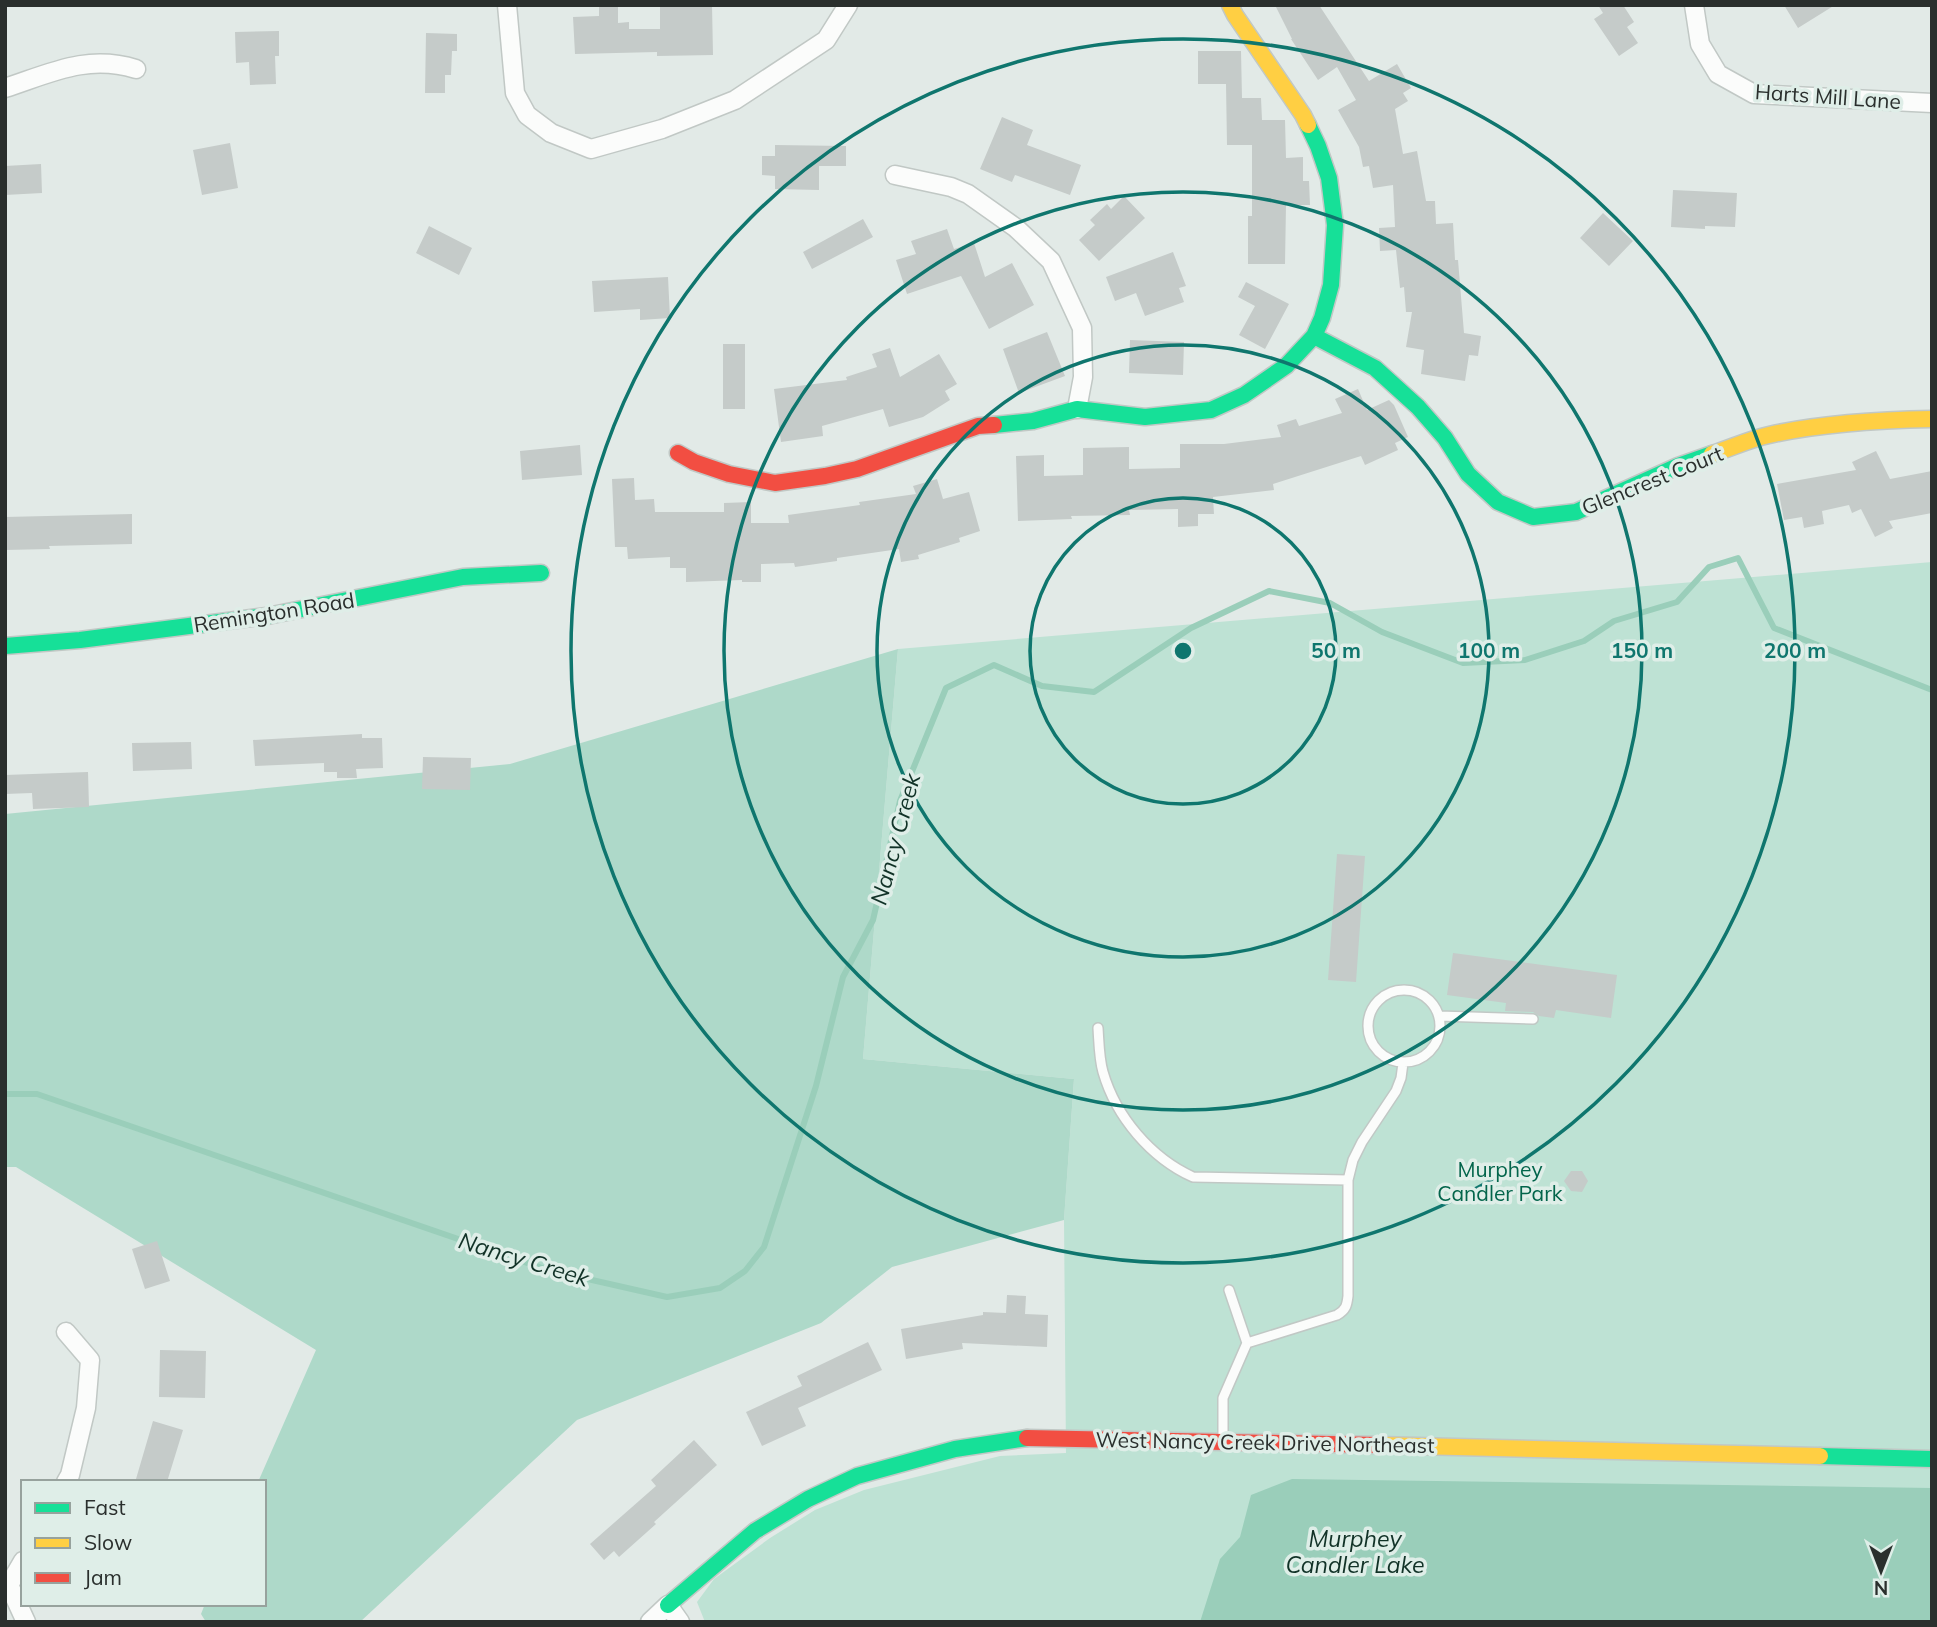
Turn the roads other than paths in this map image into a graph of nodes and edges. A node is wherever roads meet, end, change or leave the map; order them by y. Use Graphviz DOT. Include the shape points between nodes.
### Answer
graph roads {
  1 [pos="507,5"];
  2 [pos="848,5"];
  3 [pos="1230,5"];
  4 [pos="1694,5"];
  5 [pos="136,69"];
  6 [pos="5,88"];
  7 [pos="1932,103"];
  8 [pos="895,175"];
  9 [pos="1314,336"];
  10 [pos="1077,409"];
  11 [pos="1932,419"];
  12 [pos="678,453"];
  13 [pos="541,573"];
  14 [pos="5,646"];
  15 [pos="1439,1016"];
  16 [pos="1533,1019"];
  17 [pos="1098,1028"];
  18 [pos="1402,1063"];
  19 [pos="1349,1180"];
  20 [pos="1228,1290"];
  21 [pos="66,1332"];
  22 [pos="1247,1343"];
  23 [pos="1223,1441"];
  24 [pos="1932,1458"];
  25 [pos="67,1480"];
  26 [pos="21,1563"];
  27 [pos="7,1583"];
  28 [pos="668,1605"];
  29 [pos="26,1622"];
  30 [pos="650,1622"];
  31 [pos="680,1622"];
  1 -- 2 [label="street" via="515,93 527,115 551,133 591,149 662,129 735,100 826,40"];
  3 -- 9 [label="street" via="1303,115 1329,178 1335,225 1331,285"];
  4 -- 7 [label="street, Harts Mill Lane" via="1700,44 1718,74 1754,94"];
  5 -- 6 [label="street" via="105,62 68,67"];
  8 -- 10 [label="street" via="968,194 1016,228 1051,261 1082,328 1083,377"];
  9 -- 10 [label="street" via="1286,366 1244,395 1211,410 1145,417"];
  9 -- 11 [label="street, Glencrest Court" via="1375,368 1418,407 1468,474 1497,502 1533,517 1576,512 1678,466 1767,435"];
  10 -- 12 [label="street" via="1033,421 978,426 857,469 775,483 729,474"];
  13 -- 14 [label="street, Remington Road" via="463,578 267,616"];
  15 -- 16 [label="lane"];
  15 -- 18 [label="lane" via="1435,1047 1415,1062"];
  15 -- 18 [label="lane" via="1430,1000 1408,990 1385,995 1377,1003 1370,1012 1368,1035 1381,1055"];
  17 -- 19 [label="lane" via="1102,1071 1117,1104 1135,1131 1175,1168 1194,1177"];
  18 -- 19 [label="lane" via="1396,1091 1362,1142"];
  19 -- 22 [label="lane" via="1347,1306 1337,1315"];
  20 -- 22 [label="lane"];
  21 -- 25 [label="street" via="90,1360 86,1408"];
  22 -- 23 [label="lane" via="1223,1398"];
  23 -- 24 [label="street, West Nancy Creek Drive Northeast"];
  23 -- 28 [label="street, West Nancy Creek Drive Northeast" via="1032,1437 955,1449 857,1476 755,1531"];
  26 -- 27 [label="street"];
  27 -- 29 [label="street"];
  28 -- 30 [label="street, West Nancy Creek Drive Northeast"];
  28 -- 31 [label="street"];
}
